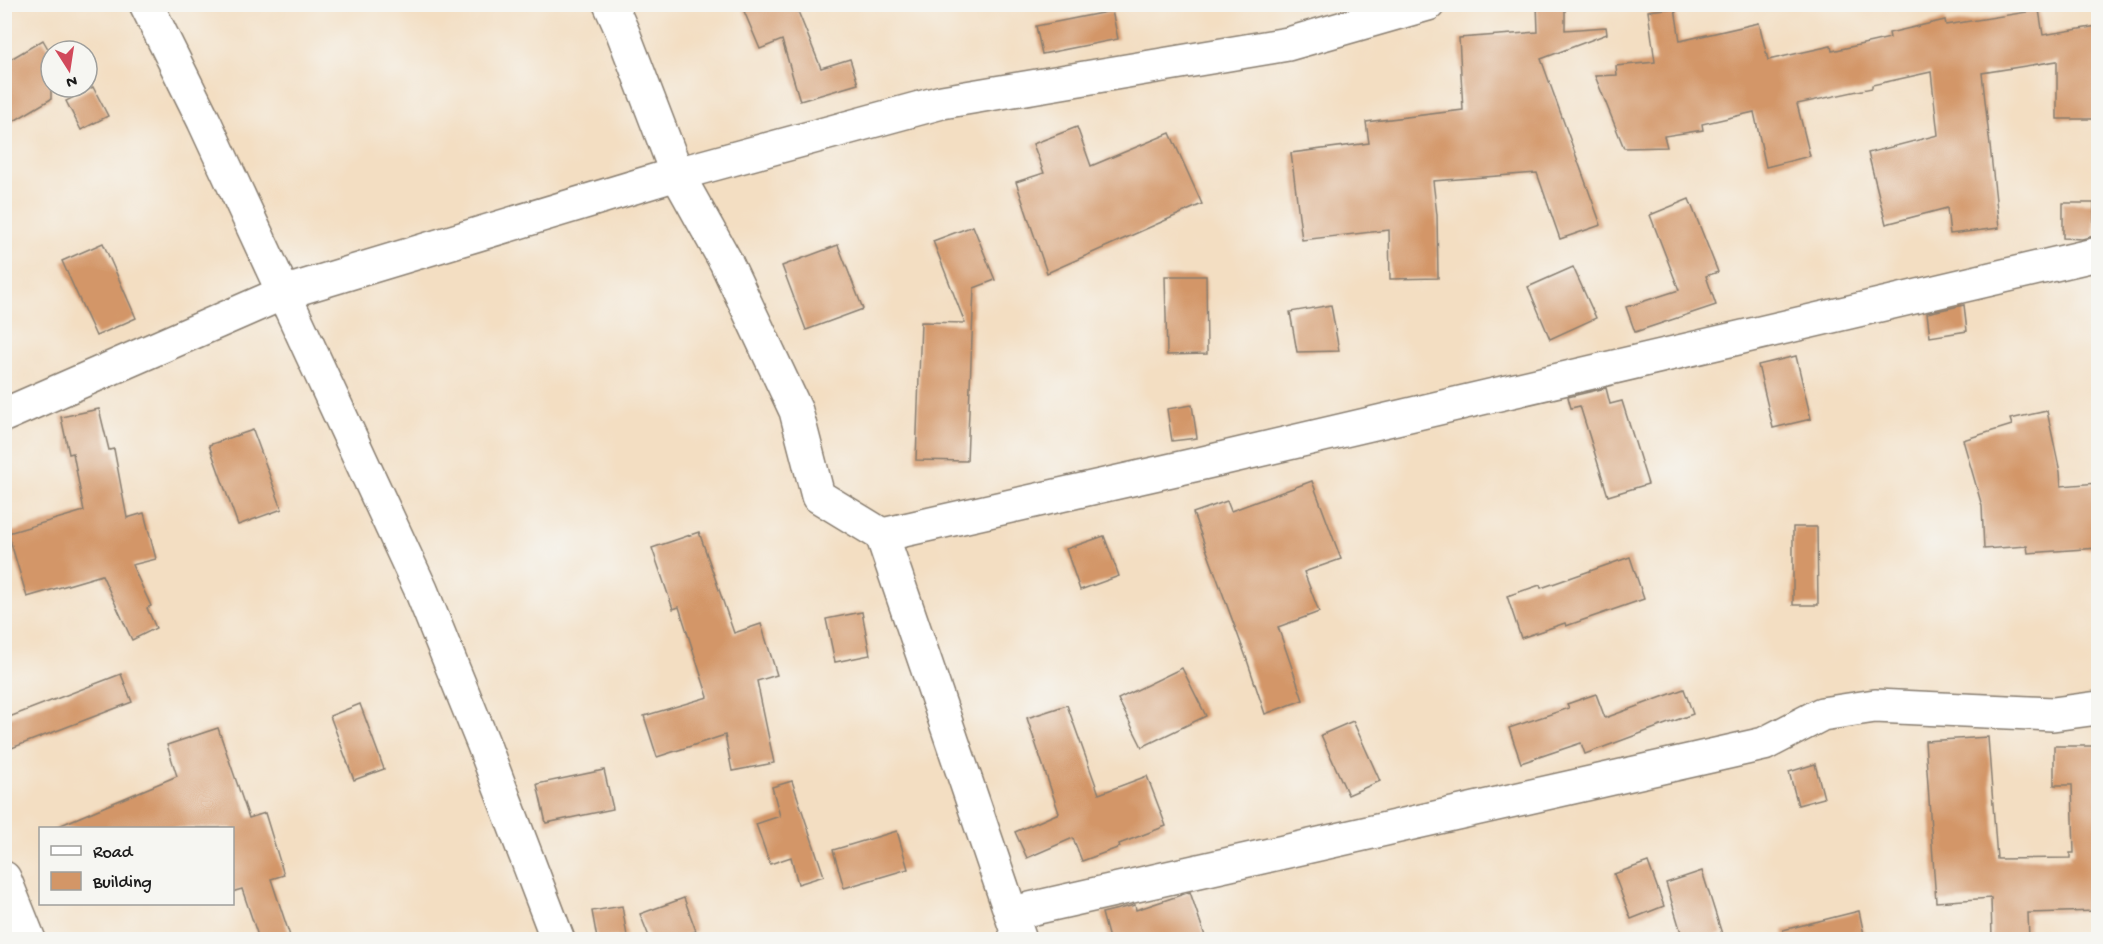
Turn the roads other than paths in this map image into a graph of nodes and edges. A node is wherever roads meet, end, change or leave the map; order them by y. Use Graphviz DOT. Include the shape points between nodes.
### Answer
graph roads {
  1 [pos="146,4"];
  2 [pos="610,4"];
  3 [pos="1428,4"];
  4 [pos="677,174"];
  5 [pos="2098,254"];
  6 [pos="283,293"];
  7 [pos="4,415"];
  8 [pos="882,536"];
  9 [pos="2098,708"];
  10 [pos="4,878"];
  11 [pos="1016,926"];
  12 [pos="29,939"];
  13 [pos="558,939"];
  1 -- 6 [label="street"];
  2 -- 4 [label="street"];
  3 -- 4 [label="street" via="1287,44 942,102"];
  4 -- 6 [label="street"];
  4 -- 8 [label="street" via="726,262 796,411 818,496"];
  5 -- 8 [label="street"];
  6 -- 7 [label="street"];
  6 -- 13 [label="street" via="421,590"];
  8 -- 11 [label="street"];
  9 -- 11 [label="street" via="2054,714 1875,706 1822,714 1764,744"];
  10 -- 12 [label="street"];
}
